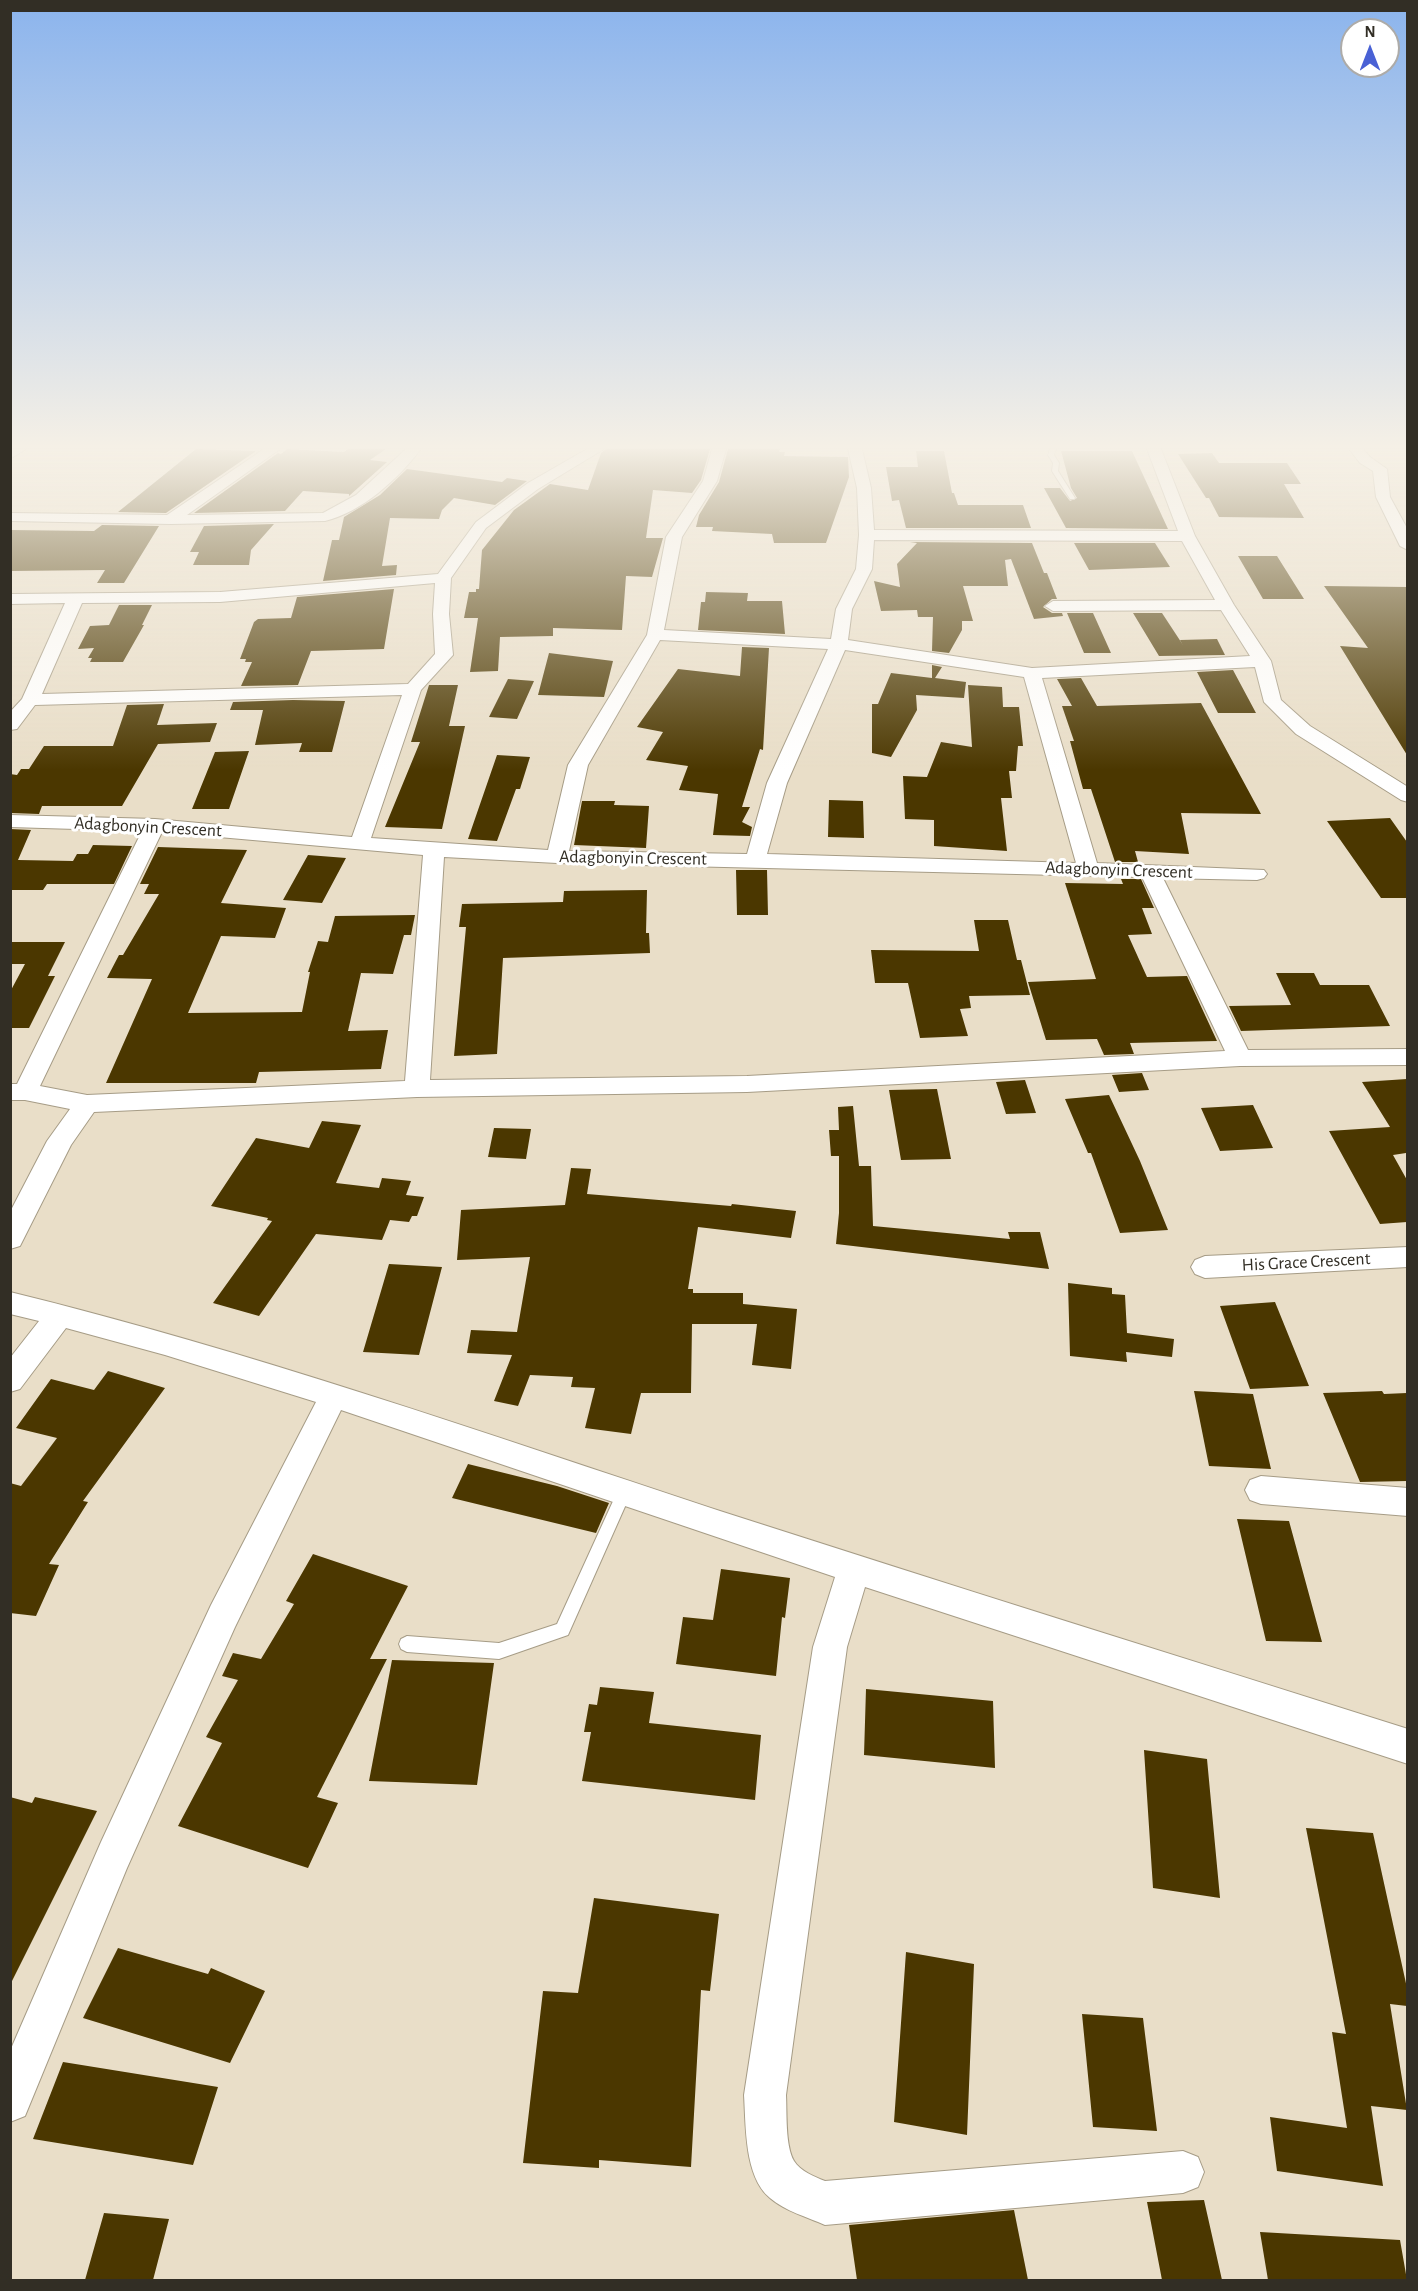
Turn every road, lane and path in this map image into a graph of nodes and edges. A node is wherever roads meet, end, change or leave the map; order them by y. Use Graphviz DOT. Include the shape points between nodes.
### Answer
graph roads {
  1 [pos="459,556"];
  2 [pos="670,556"];
  3 [pos="865,556"];
  4 [pos="1198,556"];
  5 [pos="443,578"];
  6 [pos="10,599"];
  7 [pos="75,600"];
  8 [pos="1226,605"];
  9 [pos="1053,606"];
  10 [pos="655,635"];
  11 [pos="839,644"];
  12 [pos="1262,661"];
  13 [pos="1032,673"];
  14 [pos="413,689"];
  15 [pos="30,700"];
  16 [pos="10,725"];
  17 [pos="1407,796"];
  18 [pos="10,821"];
  19 [pos="155,825"];
  20 [pos="360,842"];
  21 [pos="434,850"];
  22 [pos="557,857"];
  23 [pos="755,860"];
  24 [pos="1088,868"];
  25 [pos="1150,872"];
  26 [pos="1257,874"];
  27 [pos="1407,1057"];
  28 [pos="1240,1058"];
  29 [pos="417,1089"];
  30 [pos="18,1092"];
  31 [pos="87,1104"];
  32 [pos="10,1239"];
  33 [pos="1407,1257"];
  34 [pos="1205,1267"];
  35 [pos="10,1304"];
  36 [pos="60,1315"];
  37 [pos="10,1380"];
  38 [pos="334,1395"];
  39 [pos="1261,1490"];
  40 [pos="624,1493"];
  41 [pos="1407,1502"];
  42 [pos="854,1568"];
  43 [pos="407,1644"];
  44 [pos="1407,1747"];
  45 [pos="10,2101"];
  46 [pos="1183,2172"];
  1 -- 5 [label="street"];
  2 -- 10 [label="street"];
  3 -- 11 [label="street" via="864,569 844,609"];
  4 -- 8 [label="street"];
  5 -- 7 [label="street" via="220,597"];
  5 -- 14 [label="street" via="444,655"];
  6 -- 7 [label="street"];
  7 -- 15 [label="street"];
  8 -- 9 [label="street"];
  8 -- 12 [label="street"];
  10 -- 11 [label="street"];
  10 -- 22 [label="street" via="578,765"];
  11 -- 13 [label="street"];
  11 -- 23 [label="street" via="777,783"];
  12 -- 13 [label="street"];
  12 -- 17 [label="street" via="1273,702 1303,730"];
  13 -- 24 [label="street"];
  14 -- 15 [label="street"];
  14 -- 20 [label="street"];
  15 -- 16 [label="street"];
  18 -- 19 [label="street, Adagbonyin Crescent"];
  19 -- 20 [label="street, Adagbonyin Crescent"];
  19 -- 30 [label="street"];
  20 -- 21 [label="street, Adagbonyin Crescent"];
  21 -- 22 [label="street, Adagbonyin Crescent"];
  21 -- 29 [label="street"];
  22 -- 23 [label="street, Adagbonyin Crescent"];
  23 -- 24 [label="street, Adagbonyin Crescent"];
  24 -- 25 [label="street, Adagbonyin Crescent"];
  25 -- 26 [label="street, Adagbonyin Crescent"];
  25 -- 28 [label="street"];
  27 -- 28 [label="street"];
  28 -- 29 [label="street" via="747,1084"];
  29 -- 31 [label="street"];
  30 -- 31 [label="street"];
  31 -- 32 [label="street" via="60,1141"];
  33 -- 34 [label="street, His Grace Crescent"];
  35 -- 36 [label="street"];
  36 -- 37 [label="street"];
  36 -- 38 [label="street"];
  38 -- 40 [label="street"];
  38 -- 45 [label="street" via="223,1616 114,1855"];
  39 -- 41 [label="street"];
  40 -- 42 [label="street"];
  40 -- 43 [label="lane" via="562,1630 499,1652"];
  42 -- 44 [label="street"];
  42 -- 46 [label="street" via="830,1647 765,2094 770,2152 778,2175 799,2192 825,2203"];
}
